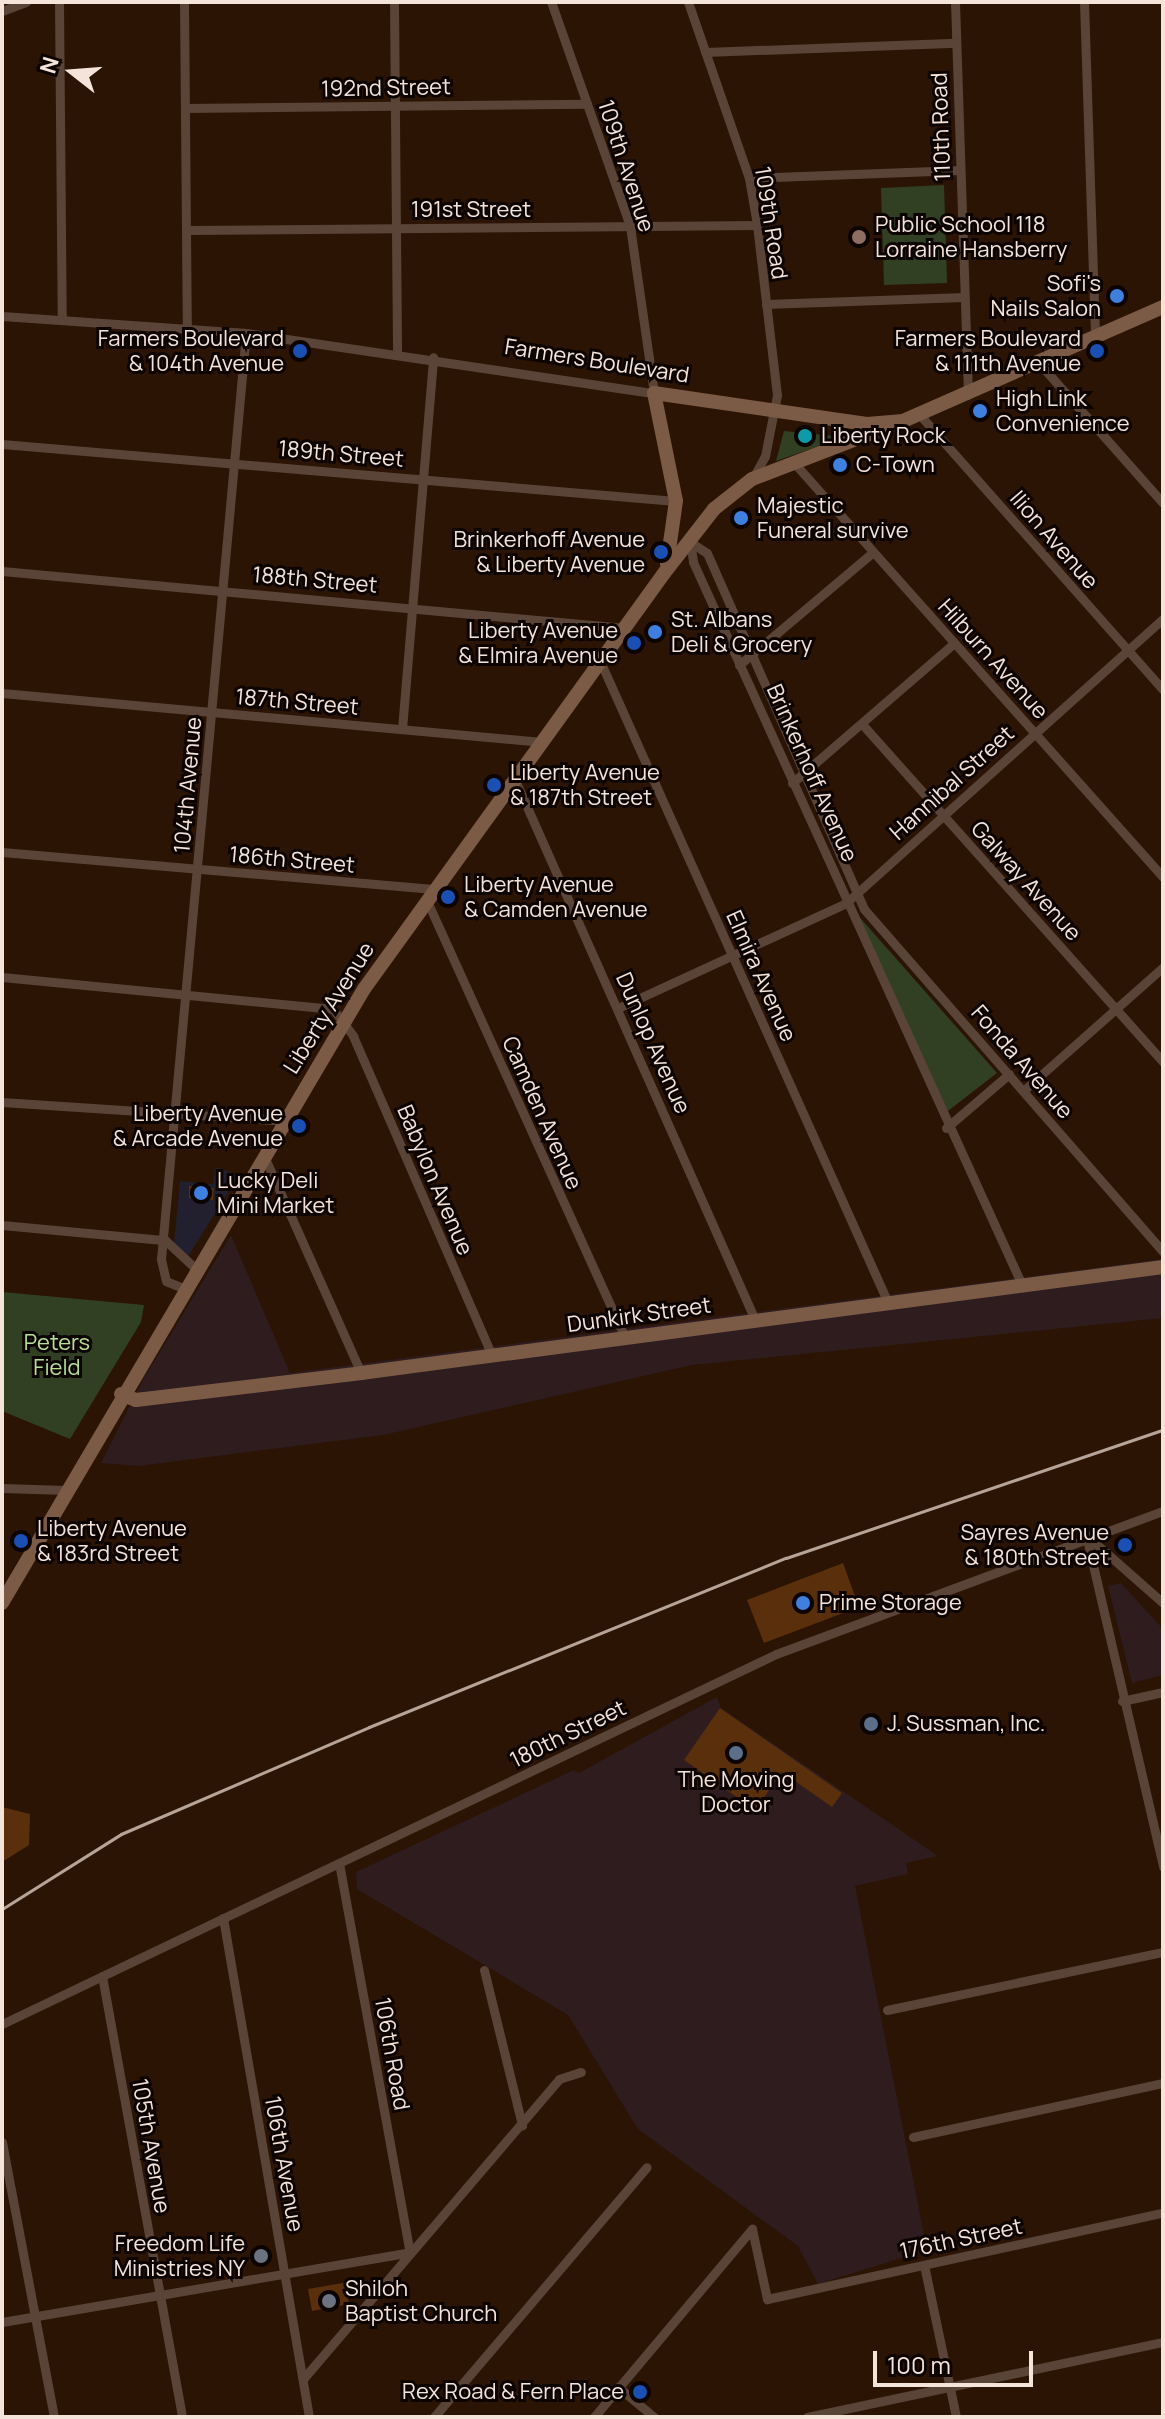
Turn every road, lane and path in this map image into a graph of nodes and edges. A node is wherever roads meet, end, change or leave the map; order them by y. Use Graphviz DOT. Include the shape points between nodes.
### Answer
graph roads {
  1 [pos="26,2"];
  2 [pos="59,2"];
  3 [pos="184,2"];
  4 [pos="394,2"];
  5 [pos="551,2"];
  6 [pos="688,2"];
  7 [pos="955,2"];
  8 [pos="1084,2"];
  9 [pos="2,11"];
  10 [pos="956,43"];
  11 [pos="705,52"];
  12 [pos="587,104"];
  13 [pos="395,106"];
  14 [pos="185,108"];
  15 [pos="960,170"];
  16 [pos="749,178"];
  17 [pos="757,225"];
  18 [pos="630,226"];
  19 [pos="397,228"];
  20 [pos="186,230"];
  21 [pos="964,297"];
  22 [pos="766,304"];
  23 [pos="1163,307"];
  24 [pos="2,316"];
  25 [pos="62,320"];
  26 [pos="187,329"];
  27 [pos="246,333"];
  28 [pos="1095,336"];
  29 [pos="397,352"];
  30 [pos="433,357"];
  31 [pos="1039,363"];
  32 [pos="654,393"];
  33 [pos="968,395"];
  34 [pos="776,411"];
  35 [pos="919,414"];
  36 [pos="903,421"];
  37 [pos="2,444"];
  38 [pos="234,463"];
  39 [pos="796,465"];
  40 [pos="752,479"];
  41 [pos="422,480"];
  42 [pos="676,501"];
  43 [pos="1163,503"];
  44 [pos="690,542"];
  45 [pos="873,552"];
  46 [pos="2,571"];
  47 [pos="665,572"];
  48 [pos="223,591"];
  49 [pos="412,607"];
  50 [pos="1163,619"];
  51 [pos="625,628"];
  52 [pos="954,643"];
  53 [pos="1128,651"];
  54 [pos="752,656"];
  55 [pos="600,661"];
  56 [pos="739,665"];
  57 [pos="1163,690"];
  58 [pos="2,693"];
  59 [pos="212,713"];
  60 [pos="862,724"];
  61 [pos="402,729"];
  62 [pos="1035,734"];
  63 [pos="542,742"];
  64 [pos="805,775"];
  65 [pos="515,780"];
  66 [pos="792,783"];
  67 [pos="944,815"];
  68 [pos="2,852"];
  69 [pos="199,869"];
  70 [pos="1163,877"];
  71 [pos="857,893"];
  72 [pos="431,895"];
  73 [pos="846,903"];
  74 [pos="733,956"];
  75 [pos="1163,967"];
  76 [pos="2,977"];
  77 [pos="188,994"];
  78 [pos="618,1008"];
  79 [pos="1116,1009"];
  80 [pos="344,1020"];
  81 [pos="1163,1062"];
  82 [pos="1009,1074"];
  83 [pos="1023,1091"];
  84 [pos="2,1102"];
  85 [pos="177,1115"];
  86 [pos="285,1121"];
  87 [pos="946,1128"];
  88 [pos="264,1156"];
  89 [pos="2,1225"];
  90 [pos="165,1240"];
  91 [pos="1163,1252"];
  92 [pos="1163,1267"];
  93 [pos="195,1268"];
  94 [pos="1023,1287"];
  95 [pos="183,1288"];
  96 [pos="889,1305"];
  97 [pos="756,1322"];
  98 [pos="626,1339"];
  99 [pos="492,1356"];
  100 [pos="361,1373"];
  101 [pos="121,1394"];
  102 [pos="2,1488"];
  103 [pos="66,1490"];
  104 [pos="1163,1511"];
  105 [pos="1086,1535"];
  106 [pos="2,1603"];
  107 [pos="1163,1603"];
  108 [pos="1163,1692"];
  109 [pos="1122,1701"];
  110 [pos="1158,1825"];
  111 [pos="339,1863"];
  112 [pos="1163,1867"];
  113 [pos="223,1918"];
  114 [pos="1163,1952"];
  115 [pos="484,1970"];
  116 [pos="102,1976"];
  117 [pos="887,2010"];
  118 [pos="2,2024"];
  119 [pos="581,2072"];
  120 [pos="1163,2083"];
  121 [pos="522,2125"];
  122 [pos="913,2137"];
  123 [pos="2,2142"];
  124 [pos="647,2167"];
  125 [pos="6,2192"];
  126 [pos="1163,2213"];
  127 [pos="410,2252"];
  128 [pos="924,2265"];
  129 [pos="285,2274"];
  130 [pos="160,2295"];
  131 [pos="35,2316"];
  132 [pos="2,2322"];
  133 [pos="1163,2342"];
  134 [pos="303,2379"];
  135 [pos="618,2387"];
  136 [pos="950,2387"];
  137 [pos="309,2412"];
  138 [pos="54,2417"];
  139 [pos="182,2417"];
  140 [pos="320,2417"];
  141 [pos="434,2417"];
  142 [pos="594,2417"];
  143 [pos="654,2417"];
  144 [pos="807,2417"];
  145 [pos="956,2417"];
  1 -- 9 [label="street"];
  2 -- 25 [label="street"];
  3 -- 14 [label="street"];
  4 -- 13 [label="street"];
  5 -- 12 [label="street, 109th Avenue"];
  6 -- 11 [label="street, 109th Road"];
  7 -- 10 [label="street, 110th Road"];
  8 -- 28 [label="street"];
  10 -- 11 [label="street"];
  10 -- 15 [label="street, 110th Road"];
  11 -- 16 [label="street, 109th Road"];
  12 -- 13 [label="street, 192nd Street"];
  12 -- 18 [label="street, 109th Avenue"];
  13 -- 14 [label="street, 192nd Street"];
  13 -- 19 [label="street"];
  14 -- 20 [label="street"];
  15 -- 16 [label="street"];
  15 -- 21 [label="street, 110th Road"];
  16 -- 17 [label="street, 109th Road"];
  17 -- 18 [label="street, 191st Street"];
  17 -- 22 [label="street, 109th Road"];
  18 -- 19 [label="street, 191st Street"];
  18 -- 32 [label="street, 109th Avenue"];
  19 -- 20 [label="street, 191st Street"];
  19 -- 29 [label="street"];
  20 -- 26 [label="street"];
  21 -- 22 [label="street"];
  21 -- 33 [label="street, 110th Road"];
  22 -- 34 [label="street, 109th Road"];
  23 -- 28 [label="main road, Farmers Boulevard"];
  24 -- 25 [label="street, Farmers Boulevard"];
  25 -- 26 [label="street, Farmers Boulevard"];
  26 -- 27 [label="street, Farmers Boulevard"];
  27 -- 29 [label="street, Farmers Boulevard"];
  27 -- 38 [label="street, 104th Avenue"];
  28 -- 31 [label="main road, Farmers Boulevard"];
  29 -- 30 [label="street, Farmers Boulevard"];
  30 -- 32 [label="street, Farmers Boulevard"];
  30 -- 41 [label="street"];
  31 -- 33 [label="main road, Farmers Boulevard"];
  31 -- 43 [label="street"];
  32 -- 34 [label="main road, Farmers Boulevard"];
  32 -- 42 [label="main road"];
  33 -- 35 [label="main road, Farmers Boulevard"];
  34 -- 36 [label="main road, Farmers Boulevard" via="867,424"];
  34 -- 40 [label="street"];
  35 -- 36 [label="main road, Farmers Boulevard"];
  35 -- 53 [label="street, Ilion Avenue"];
  36 -- 39 [label="main road, Liberty Avenue"];
  37 -- 38 [label="street, 189th Street"];
  38 -- 41 [label="street, 189th Street"];
  38 -- 48 [label="street, 104th Avenue"];
  39 -- 40 [label="main road, Liberty Avenue"];
  39 -- 45 [label="street, Hilburn Avenue"];
  40 -- 44 [label="main road, Liberty Avenue" via="714,509"];
  41 -- 42 [label="street, 189th Street"];
  41 -- 49 [label="street"];
  42 -- 47 [label="main road"];
  44 -- 47 [label="main road, Liberty Avenue"];
  44 -- 54 [label="street, Brinkerhoff Avenue" via="707,553"];
  44 -- 56 [label="street, Brinkerhoff Avenue" via="693,562"];
  45 -- 52 [label="street, Hilburn Avenue"];
  45 -- 54 [label="street"];
  46 -- 48 [label="street, 188th Street"];
  47 -- 51 [label="main road, Liberty Avenue"];
  48 -- 49 [label="street, 188th Street"];
  48 -- 59 [label="street, 104th Avenue"];
  49 -- 51 [label="street, 188th Street"];
  49 -- 61 [label="street"];
  50 -- 53 [label="street, Hannibal Street"];
  51 -- 55 [label="main road, Liberty Avenue"];
  52 -- 60 [label="street"];
  52 -- 62 [label="street, Hilburn Avenue"];
  53 -- 57 [label="street, Ilion Avenue"];
  53 -- 62 [label="street, Hannibal Street"];
  54 -- 56 [label="street"];
  54 -- 64 [label="street, Brinkerhoff Avenue"];
  55 -- 63 [label="main road, Liberty Avenue"];
  55 -- 74 [label="street, Elmira Avenue"];
  56 -- 66 [label="street, Brinkerhoff Avenue"];
  58 -- 59 [label="street, 187th Street"];
  59 -- 61 [label="street, 187th Street"];
  59 -- 69 [label="street, 104th Avenue"];
  60 -- 64 [label="street"];
  60 -- 67 [label="street, Galway Avenue"];
  61 -- 63 [label="street, 187th Street"];
  62 -- 67 [label="street, Hannibal Street"];
  62 -- 70 [label="street, Hilburn Avenue"];
  63 -- 65 [label="main road, Liberty Avenue"];
  64 -- 66 [label="street"];
  64 -- 71 [label="street, Brinkerhoff Avenue"];
  65 -- 72 [label="main road, Liberty Avenue"];
  65 -- 78 [label="street, Dunlop Avenue"];
  66 -- 73 [label="street, Brinkerhoff Avenue"];
  67 -- 71 [label="street, Hannibal Street"];
  67 -- 79 [label="street, Galway Avenue"];
  68 -- 69 [label="street, 186th Street"];
  69 -- 72 [label="street, 186th Street"];
  69 -- 77 [label="street, 104th Avenue"];
  71 -- 73 [label="street, Hannibal Street"];
  71 -- 82 [label="street, Fonda Avenue" via="864,909"];
  72 -- 80 [label="main road, Liberty Avenue"];
  72 -- 98 [label="street, Camden Avenue"];
  73 -- 74 [label="street, Hannibal Street"];
  73 -- 87 [label="street, Brinkerhoff Avenue"];
  74 -- 78 [label="street, Hannibal Street"];
  74 -- 96 [label="street, Elmira Avenue"];
  75 -- 79 [label="street"];
  76 -- 77 [label="street"];
  77 -- 80 [label="street" via="330,1008"];
  77 -- 85 [label="street, 104th Avenue"];
  78 -- 97 [label="street, Dunlop Avenue"];
  79 -- 81 [label="street, Galway Avenue"];
  79 -- 83 [label="street"];
  80 -- 86 [label="main road, Liberty Avenue"];
  80 -- 99 [label="street, Babylon Avenue"];
  82 -- 83 [label="street, Fonda Avenue"];
  82 -- 87 [label="street"];
  83 -- 91 [label="street, Fonda Avenue"];
  84 -- 85 [label="street"];
  85 -- 86 [label="street"];
  85 -- 90 [label="street, 104th Avenue"];
  86 -- 88 [label="main road, Liberty Avenue"];
  87 -- 94 [label="street, Brinkerhoff Avenue"];
  88 -- 93 [label="main road, Liberty Avenue"];
  88 -- 100 [label="street"];
  89 -- 90 [label="street"];
  90 -- 93 [label="street"];
  90 -- 95 [label="street, 104th Avenue" via="162,1274"];
  92 -- 94 [label="main road, Dunkirk Street"];
  93 -- 95 [label="main road, Liberty Avenue"];
  94 -- 96 [label="main road, Dunkirk Street"];
  95 -- 101 [label="main road, Liberty Avenue"];
  96 -- 97 [label="main road, Dunkirk Street"];
  97 -- 98 [label="main road, Dunkirk Street"];
  98 -- 99 [label="main road, Dunkirk Street"];
  99 -- 100 [label="main road, Dunkirk Street"];
  100 -- 101 [label="main road, Dunkirk Street" via="136,1400"];
  101 -- 103 [label="main road, Liberty Avenue"];
  102 -- 103 [label="street"];
  103 -- 106 [label="main road, Liberty Avenue"];
  104 -- 105 [label="street, 180th Street"];
  105 -- 107 [label="street"];
  105 -- 109 [label="street"];
  105 -- 111 [label="street, 180th Street" via="776,1654"];
  108 -- 109 [label="street"];
  109 -- 110 [label="street"];
  110 -- 112 [label="street"];
  111 -- 113 [label="street, 180th Street"];
  111 -- 127 [label="street, 106th Road"];
  113 -- 116 [label="street, 180th Street"];
  113 -- 129 [label="street, 106th Avenue"];
  114 -- 117 [label="street"];
  115 -- 121 [label="street"];
  116 -- 118 [label="street, 180th Street"];
  116 -- 130 [label="street, 105th Avenue"];
  119 -- 121 [label="street" via="559,2079"];
  120 -- 122 [label="street"];
  121 -- 127 [label="street"];
  123 -- 125 [label="street"];
  124 -- 141 [label="street"];
  125 -- 131 [label="street"];
  126 -- 128 [label="street, 176th Street"];
  127 -- 129 [label="street"];
  127 -- 134 [label="street"];
  128 -- 135 [label="street, 176th Street" via="767,2299 752,2229"];
  128 -- 136 [label="street"];
  129 -- 130 [label="street"];
  129 -- 134 [label="street, 106th Avenue"];
  130 -- 131 [label="street"];
  130 -- 139 [label="street, 105th Avenue"];
  131 -- 132 [label="street"];
  131 -- 138 [label="street"];
  133 -- 136 [label="street"];
  134 -- 137 [label="street, 106th Avenue"];
  135 -- 142 [label="street"];
  135 -- 143 [label="street"];
  136 -- 144 [label="street"];
  136 -- 145 [label="street"];
  137 -- 140 [label="street"];
}
